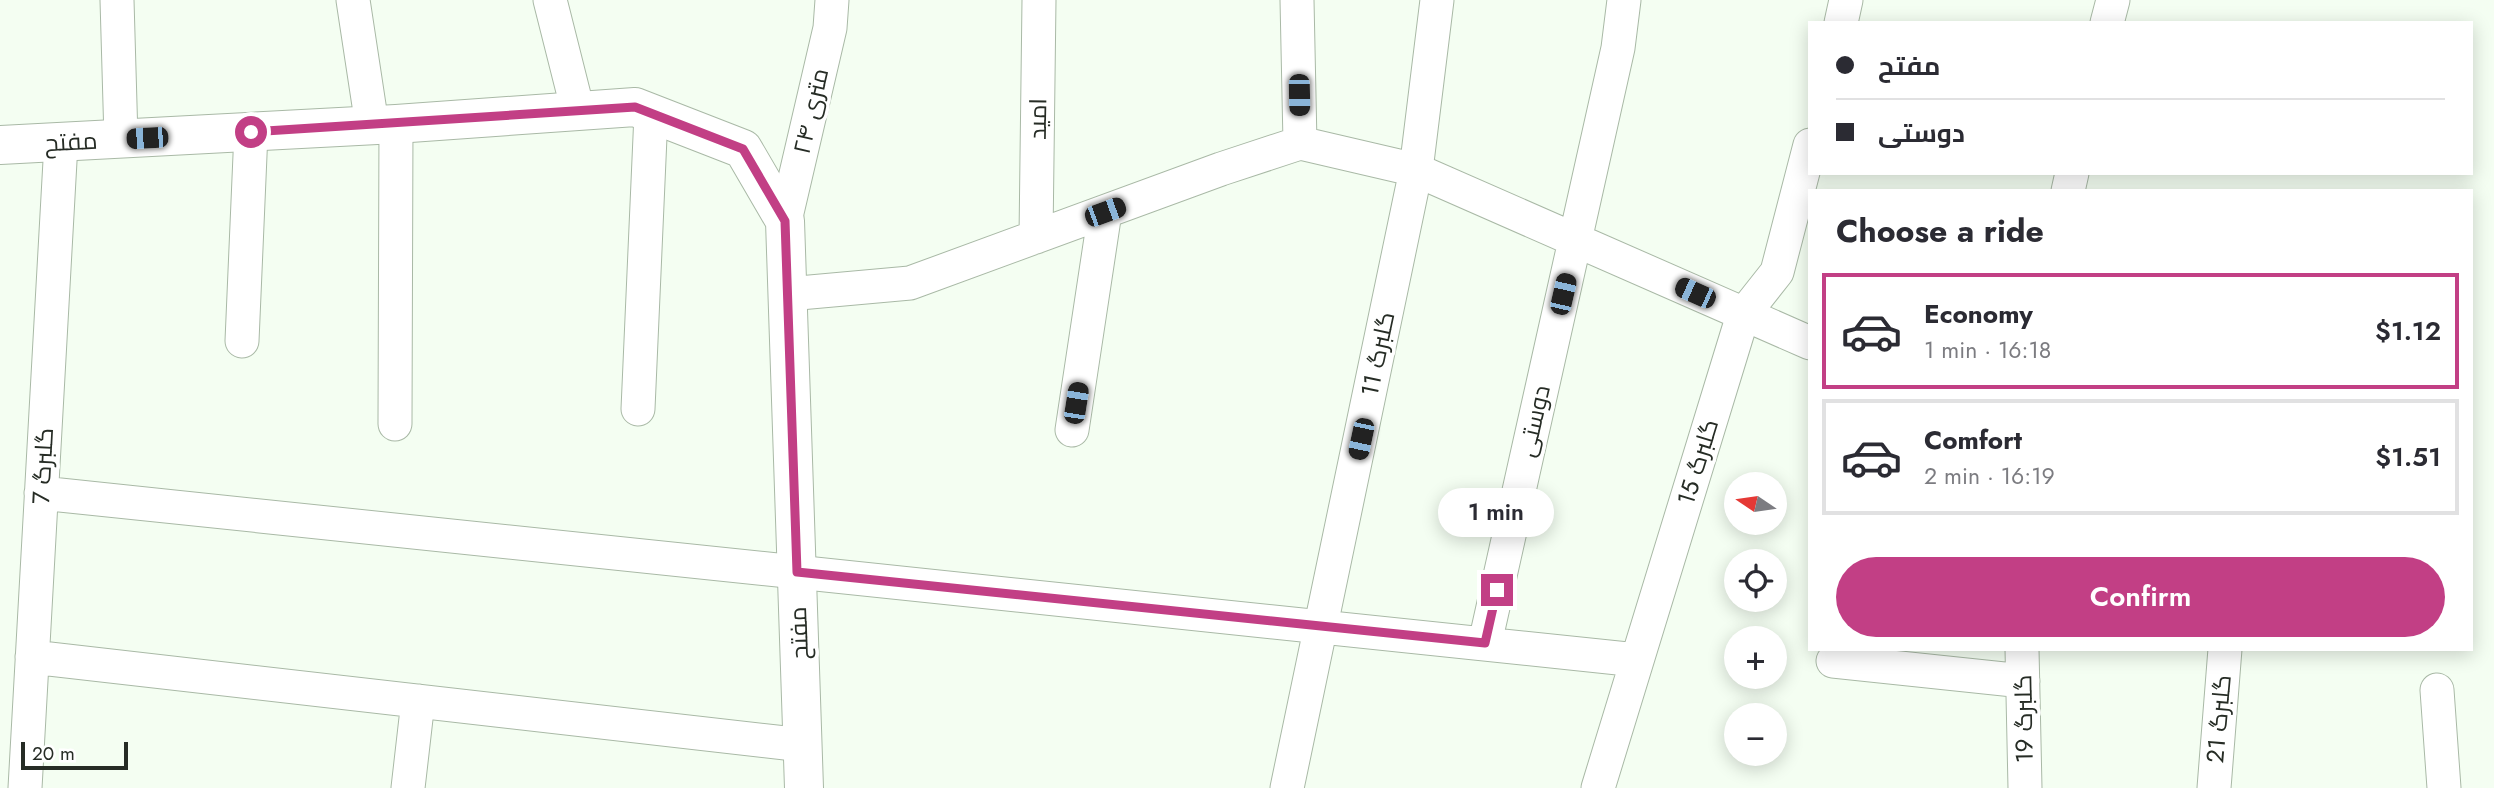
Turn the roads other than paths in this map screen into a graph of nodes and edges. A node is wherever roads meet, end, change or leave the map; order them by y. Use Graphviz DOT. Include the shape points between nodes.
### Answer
graph roads {
  1 [pos="117,0"];
  2 [pos="353,0"];
  3 [pos="551,0"];
  4 [pos="832,0"];
  5 [pos="1039,0"];
  6 [pos="1297,0"];
  7 [pos="1437,0"];
  8 [pos="1624,0"];
  9 [pos="1846,0"];
  10 [pos="2113,0"];
  11 [pos="1841,21"];
  12 [pos="2108,21"];
  13 [pos="578,111"];
  14 [pos="651,114"];
  15 [pos="384,124"];
  16 [pos="251,132"];
  17 [pos="121,139"];
  18 [pos="61,143"];
  19 [pos="1300,143"];
  20 [pos="0,145"];
  21 [pos="1808,153"];
  22 [pos="1416,170"];
  23 [pos="1105,212"];
  24 [pos="785,221"];
  25 [pos="1036,237"];
  26 [pos="1575,240"];
  27 [pos="788,294"];
  28 [pos="1743,315"];
  29 [pos="242,341"];
  30 [pos="1808,342"];
  31 [pos="638,409"];
  32 [pos="395,424"];
  33 [pos="1072,430"];
  34 [pos="41,493"];
  35 [pos="797,572"];
  36 [pos="1322,626"];
  37 [pos="1485,643"];
  38 [pos="2225,651"];
  39 [pos="32,657"];
  40 [pos="1637,660"];
  41 [pos="1833,661"];
  42 [pos="2023,665"];
  43 [pos="2437,690"];
  44 [pos="418,701"];
  45 [pos="803,745"];
  46 [pos="25,788"];
  47 [pos="408,788"];
  48 [pos="804,788"];
  49 [pos="1287,788"];
  50 [pos="1598,788"];
  51 [pos="2025,788"];
  52 [pos="2214,788"];
  53 [pos="2444,788"];
  1 -- 17 [label="street"];
  2 -- 15 [label="street"];
  3 -- 13 [label="street"];
  4 -- 24 [label="street, ۲۴ متری" via="830,28"];
  5 -- 25 [label="street, امید"];
  6 -- 19 [label="street"];
  7 -- 22 [label="street, گلبرگ 11"];
  8 -- 26 [label="street, دوستی" via="1618,48"];
  9 -- 11 [label="street"];
  10 -- 12 [label="street"];
  13 -- 14 [label="street, مفتح" via="635,107"];
  13 -- 15 [label="street, مفتح"];
  14 -- 24 [label="street, مفتح" via="743,149"];
  14 -- 31 [label="street"];
  15 -- 16 [label="street, مفتح"];
  15 -- 32 [label="street"];
  16 -- 17 [label="street, مفتح"];
  16 -- 29 [label="street"];
  17 -- 18 [label="street, مفتح"];
  18 -- 20 [label="street, مفتح"];
  18 -- 34 [label="street, گلبرگ 7"];
  19 -- 22 [label="street"];
  19 -- 23 [label="street"];
  21 -- 28 [label="street, گلبرگ 15" via="1777,272"];
  22 -- 26 [label="street"];
  22 -- 36 [label="street, گلبرگ 11"];
  23 -- 25 [label="street"];
  23 -- 33 [label="street"];
  24 -- 27 [label="street, مفتح"];
  25 -- 27 [label="street" via="910,283"];
  26 -- 28 [label="street"];
  26 -- 37 [label="street, دوستی"];
  27 -- 35 [label="street, مفتح"];
  28 -- 30 [label="street"];
  28 -- 40 [label="street, گلبرگ 15"];
  34 -- 35 [label="street"];
  34 -- 39 [label="street, گلبرگ 7"];
  35 -- 36 [label="street"];
  35 -- 45 [label="street, مفتح"];
  36 -- 37 [label="street"];
  36 -- 49 [label="street, گلبرگ 11"];
  37 -- 40 [label="street"];
  38 -- 52 [label="street, گلبرگ 21"];
  39 -- 44 [label="street"];
  39 -- 46 [label="street, گلبرگ 7"];
  40 -- 50 [label="street, گلبرگ 15"];
  41 -- 42 [label="street"];
  42 -- 51 [label="street, گلبرگ 19"];
  43 -- 53 [label="street"];
  44 -- 45 [label="street"];
  44 -- 47 [label="street"];
  45 -- 48 [label="street, مفتح"];
}
